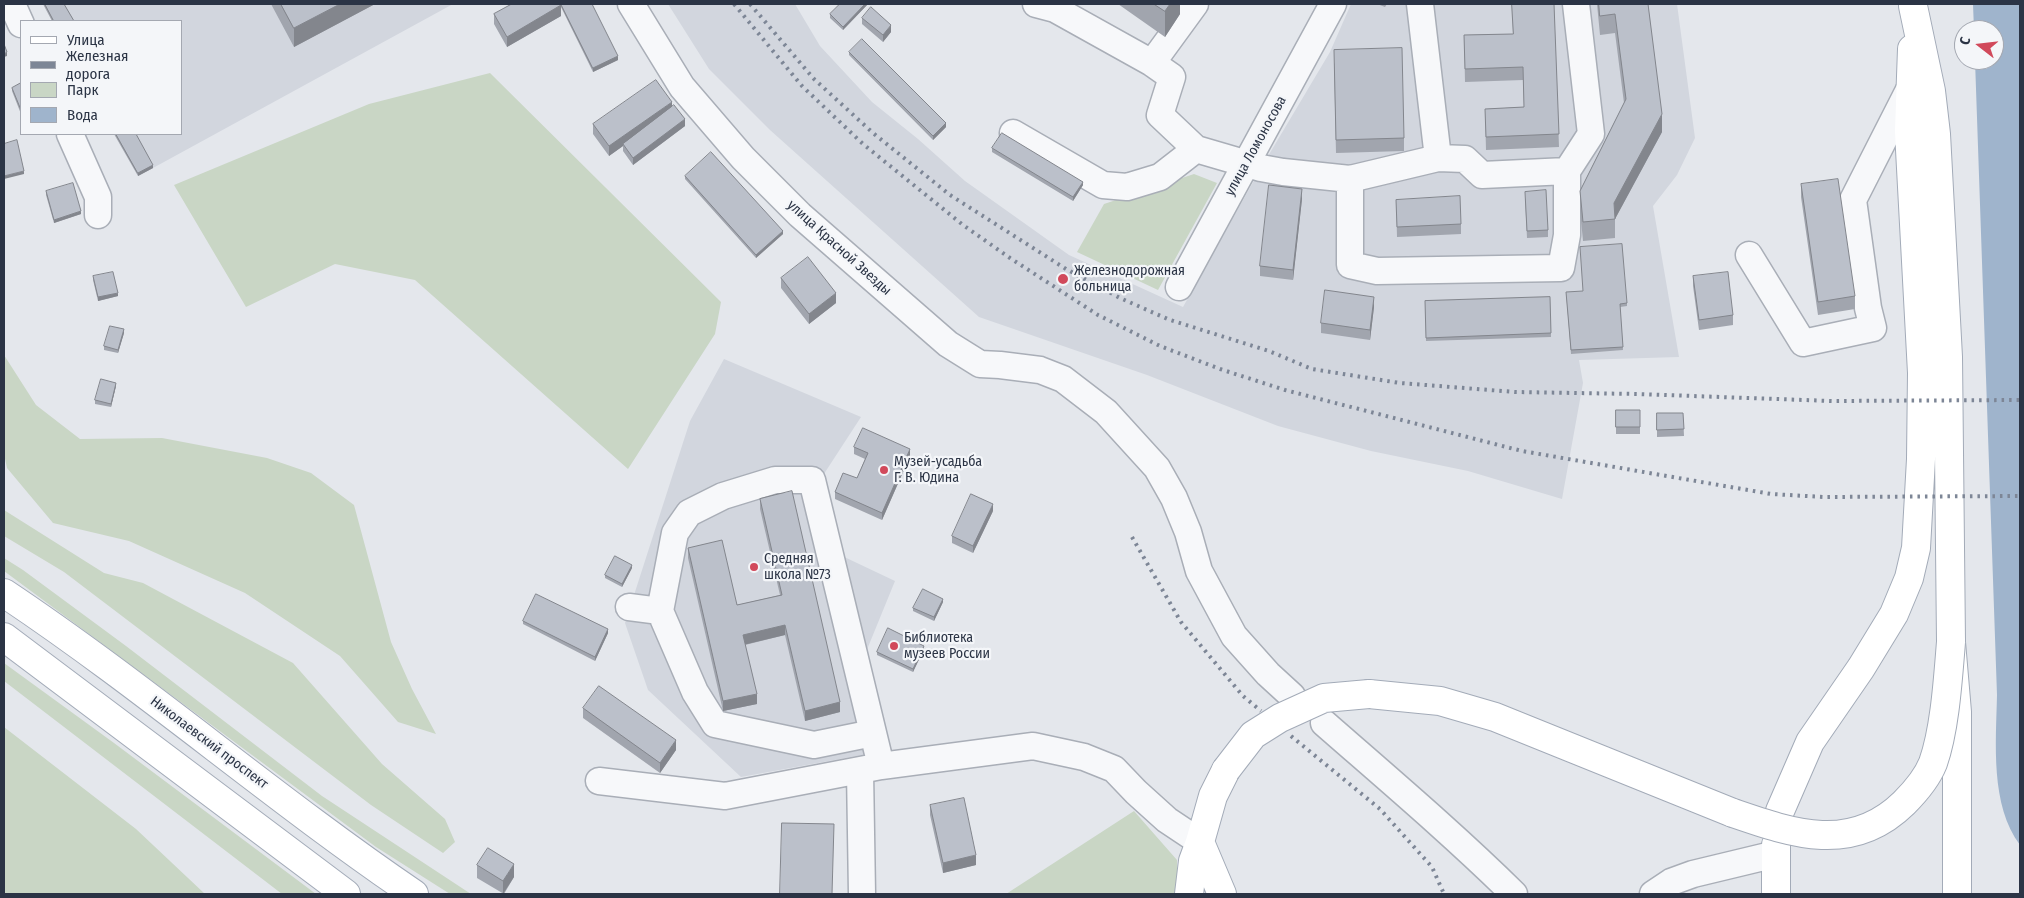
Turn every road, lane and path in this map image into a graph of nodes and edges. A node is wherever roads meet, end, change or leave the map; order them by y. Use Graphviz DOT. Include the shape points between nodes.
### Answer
graph roads {
  1 [pos="12,4"];
  2 [pos="632,4"];
  3 [pos="1036,4"];
  4 [pos="1420,4"];
  5 [pos="1576,4"];
  6 [pos="1191,5"];
  7 [pos="1326,5"];
  8 [pos="1913,5"];
  9 [pos="20,22"];
  10 [pos="1152,63"];
  11 [pos="1910,88"];
  12 [pos="1013,133"];
  13 [pos="70,135"];
  14 [pos="1196,149"];
  15 [pos="1438,158"];
  16 [pos="1247,164"];
  17 [pos="1568,171"];
  18 [pos="1350,179"];
  19 [pos="98,215"];
  20 [pos="1749,255"];
  21 [pos="1179,287"];
  22 [pos="4,593"];
  23 [pos="629,606"];
  24 [pos="660,611"];
  25 [pos="4,637"];
  26 [pos="1951,642"];
  27 [pos="1292,696"];
  28 [pos="1324,724"];
  29 [pos="873,733"];
  30 [pos="870,769"];
  31 [pos="599,780"];
  32 [pos="1780,811"];
  33 [pos="1200,842"];
  34 [pos="1776,849"];
  35 [pos="346,894"];
  36 [pos="414,894"];
  37 [pos="862,894"];
  38 [pos="1189,894"];
  39 [pos="1222,894"];
  40 [pos="1514,894"];
  41 [pos="1654,894"];
  42 [pos="1776,894"];
  43 [pos="1957,894"];
  1 -- 9 [label="street"];
  2 -- 27 [label="street, улица Красной Звезды" via="682,87 744,158 800,215 942,340 980,364 1040,370 1063,379 1106,412 1157,468 1188,532 1199,571 1234,636"];
  3 -- 10 [label="street" via="1055,9"];
  4 -- 15 [label="street"];
  5 -- 17 [label="street" via="1591,134"];
  6 -- 10 [label="street"];
  7 -- 16 [label="street, улица Ломоносова"];
  8 -- 11 [label="main road"];
  8 -- 26 [label="main road" via="1931,91 1936,134 1948,357"];
  10 -- 14 [label="street" via="1172,77 1160,115"];
  11 -- 20 [label="street" via="1853,200 1873,328 1803,343"];
  11 -- 32 [label="main road" via="1910,148 1922,373 1916,548 1909,578 1894,614 1810,742"];
  12 -- 14 [label="street" via="1103,185 1127,188 1160,177"];
  13 -- 19 [label="street" via="98,197"];
  14 -- 16 [label="street"];
  15 -- 17 [label="street" via="1465,159 1482,175"];
  15 -- 18 [label="street"];
  16 -- 18 [label="street" via="1284,172"];
  16 -- 21 [label="street, улица Ломоносова"];
  17 -- 18 [label="street" via="1568,236 1560,268 1378,271 1350,264"];
  22 -- 36 [label="main road, Николаевский проспект" via="362,859"];
  23 -- 24 [label="street"];
  24 -- 29 [label="street" via="695,692 715,724 814,745"];
  24 -- 29 [label="street" via="675,533 690,513 723,496 775,480 812,480"];
  25 -- 35 [label="main road"];
  26 -- 33 [label="main road, bridge" via="1933,763 1919,788 1894,813 1865,830 1826,836 1768,825 1495,717 1440,701 1369,694 1324,698 1280,718 1254,735 1226,770"];
  26 -- 43 [label="main road, bridge" via="1957,712"];
  28 -- 40 [label="street" via="1421,807"];
  29 -- 30 [label="street"];
  30 -- 31 [label="street" via="725,796"];
  30 -- 33 [label="street" via="1032,746 1084,757 1114,769 1167,820"];
  30 -- 37 [label="street"];
  33 -- 38 [label="main road" via="1193,861"];
  33 -- 39 [label="main road"];
  34 -- 41 [label="street" via="1671,882"];
  34 -- 42 [label="main road"];
}
